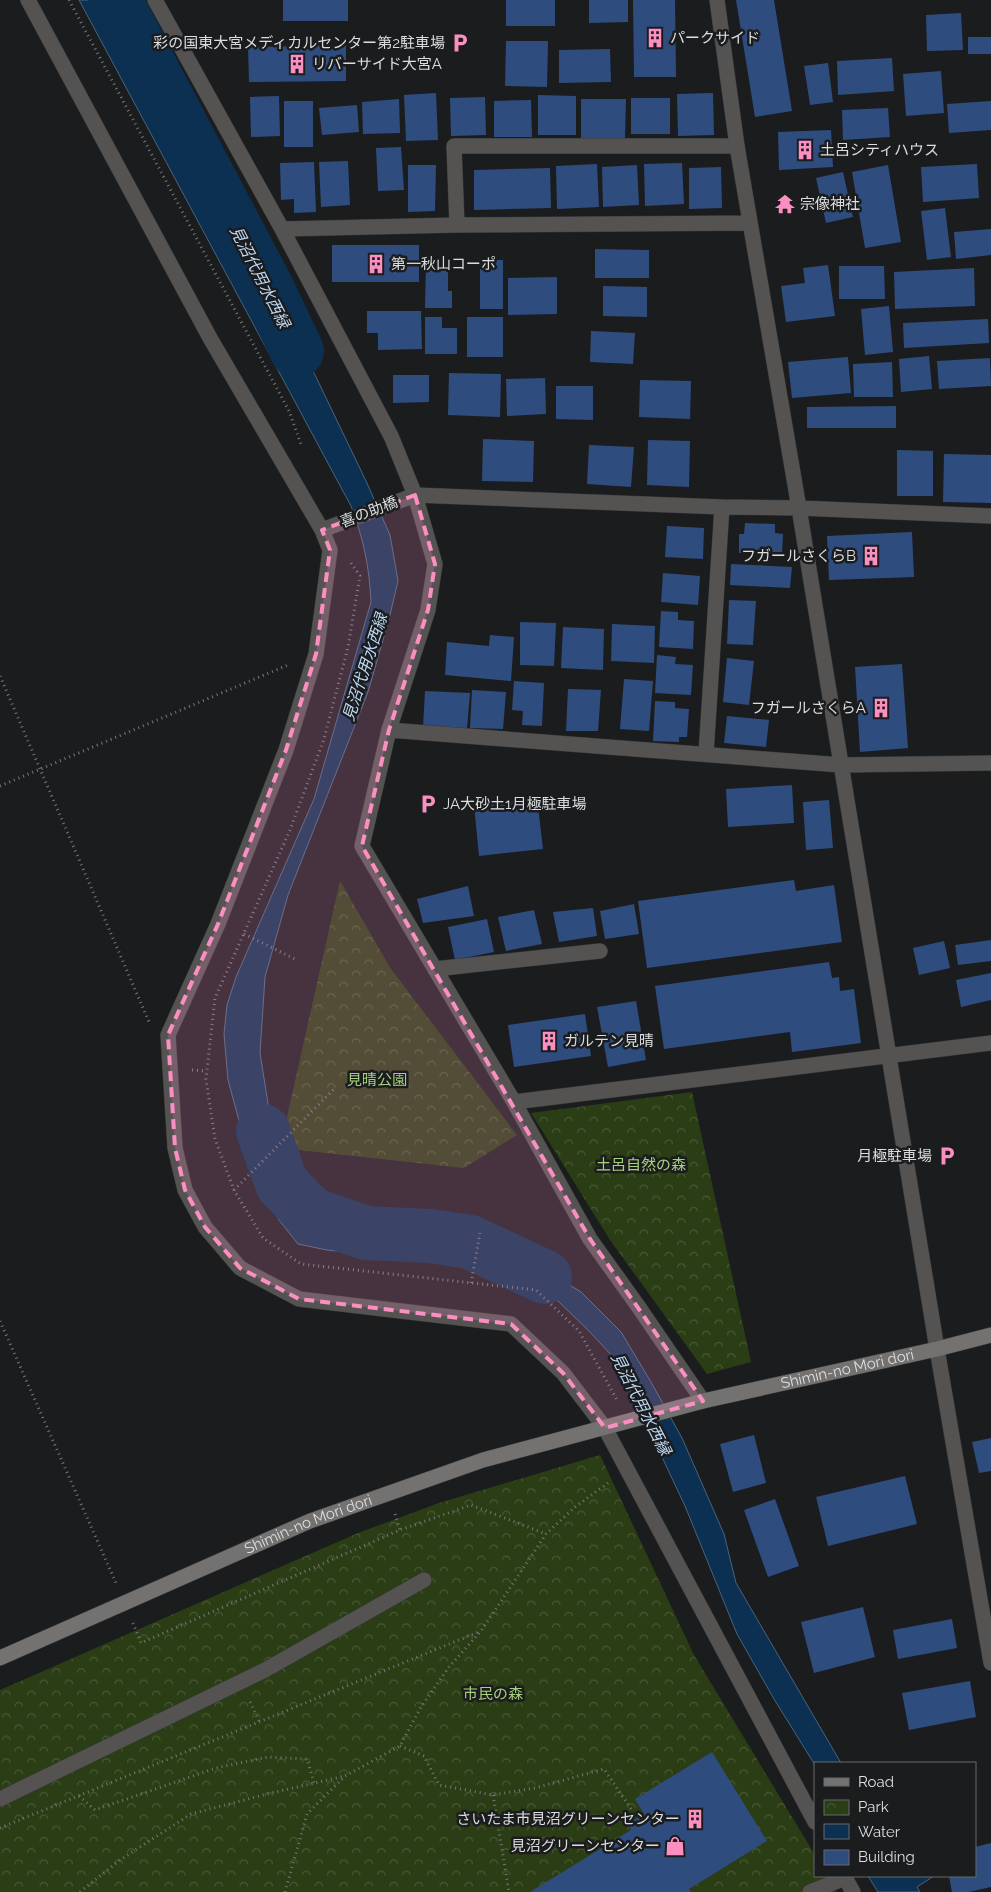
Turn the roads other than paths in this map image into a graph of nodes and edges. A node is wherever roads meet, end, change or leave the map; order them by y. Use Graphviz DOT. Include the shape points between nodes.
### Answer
graph roads {
  1 [pos="28,0"];
  2 [pos="155,0"];
  3 [pos="717,0"];
  4 [pos="737,146"];
  5 [pos="750,223"];
  6 [pos="458,225"];
  7 [pos="282,229"];
  8 [pos="415,495"];
  9 [pos="722,507"];
  10 [pos="799,508"];
  11 [pos="991,516"];
  12 [pos="322,530"];
  13 [pos="389,730"];
  14 [pos="706,754"];
  15 [pos="991,763"];
  16 [pos="841,765"];
  17 [pos="600,951"];
  18 [pos="435,969"];
  19 [pos="991,1043"];
  20 [pos="888,1055"];
  21 [pos="514,1102"];
  22 [pos="991,1336"];
  23 [pos="937,1349"];
  24 [pos="703,1401"];
  25 [pos="605,1428"];
  26 [pos="424,1580"];
  27 [pos="0,1658"];
  28 [pos="991,1663"];
  29 [pos="0,1799"];
  30 [pos="814,1820"];
  31 [pos="844,1877"];
  32 [pos="810,1892"];
  33 [pos="853,1892"];
  1 -- 12 [label="street" via="210,338"];
  2 -- 7 [label="street"];
  3 -- 4 [label="street"];
  4 -- 5 [label="street"];
  4 -- 6 [label="street" via="454,146"];
  5 -- 6 [label="street"];
  5 -- 10 [label="street"];
  6 -- 7 [label="street"];
  7 -- 8 [label="street" via="391,436"];
  8 -- 9 [label="street"];
  8 -- 12 [label="street, 喜の助橋"];
  8 -- 13 [label="street" via="435,564 428,610"];
  9 -- 10 [label="street"];
  9 -- 14 [label="street"];
  10 -- 11 [label="street"];
  10 -- 16 [label="street"];
  12 -- 25 [label="street" via="330,550 316,654 282,759 218,924 168,1035 175,1148 185,1190 205,1227 240,1268 299,1299 511,1324 563,1373"];
  13 -- 14 [label="street"];
  13 -- 18 [label="street" via="362,846"];
  14 -- 16 [label="street"];
  15 -- 16 [label="street"];
  16 -- 20 [label="street"];
  17 -- 18 [label="street"];
  18 -- 21 [label="street"];
  19 -- 20 [label="street"];
  20 -- 21 [label="street"];
  20 -- 23 [label="street"];
  21 -- 24 [label="street" via="590,1239"];
  22 -- 23 [label="street, Shimin-no Mori dori"];
  23 -- 24 [label="street, Shimin-no Mori dori"];
  23 -- 28 [label="street"];
  24 -- 25 [label="street, Shimin-no Mori dori"];
  25 -- 27 [label="street, Shimin-no Mori dori" via="483,1460 328,1515"];
  25 -- 30 [label="street"];
  26 -- 29 [label="street" via="266,1670"];
  31 -- 32 [label="street"];
  31 -- 33 [label="street"];
}
